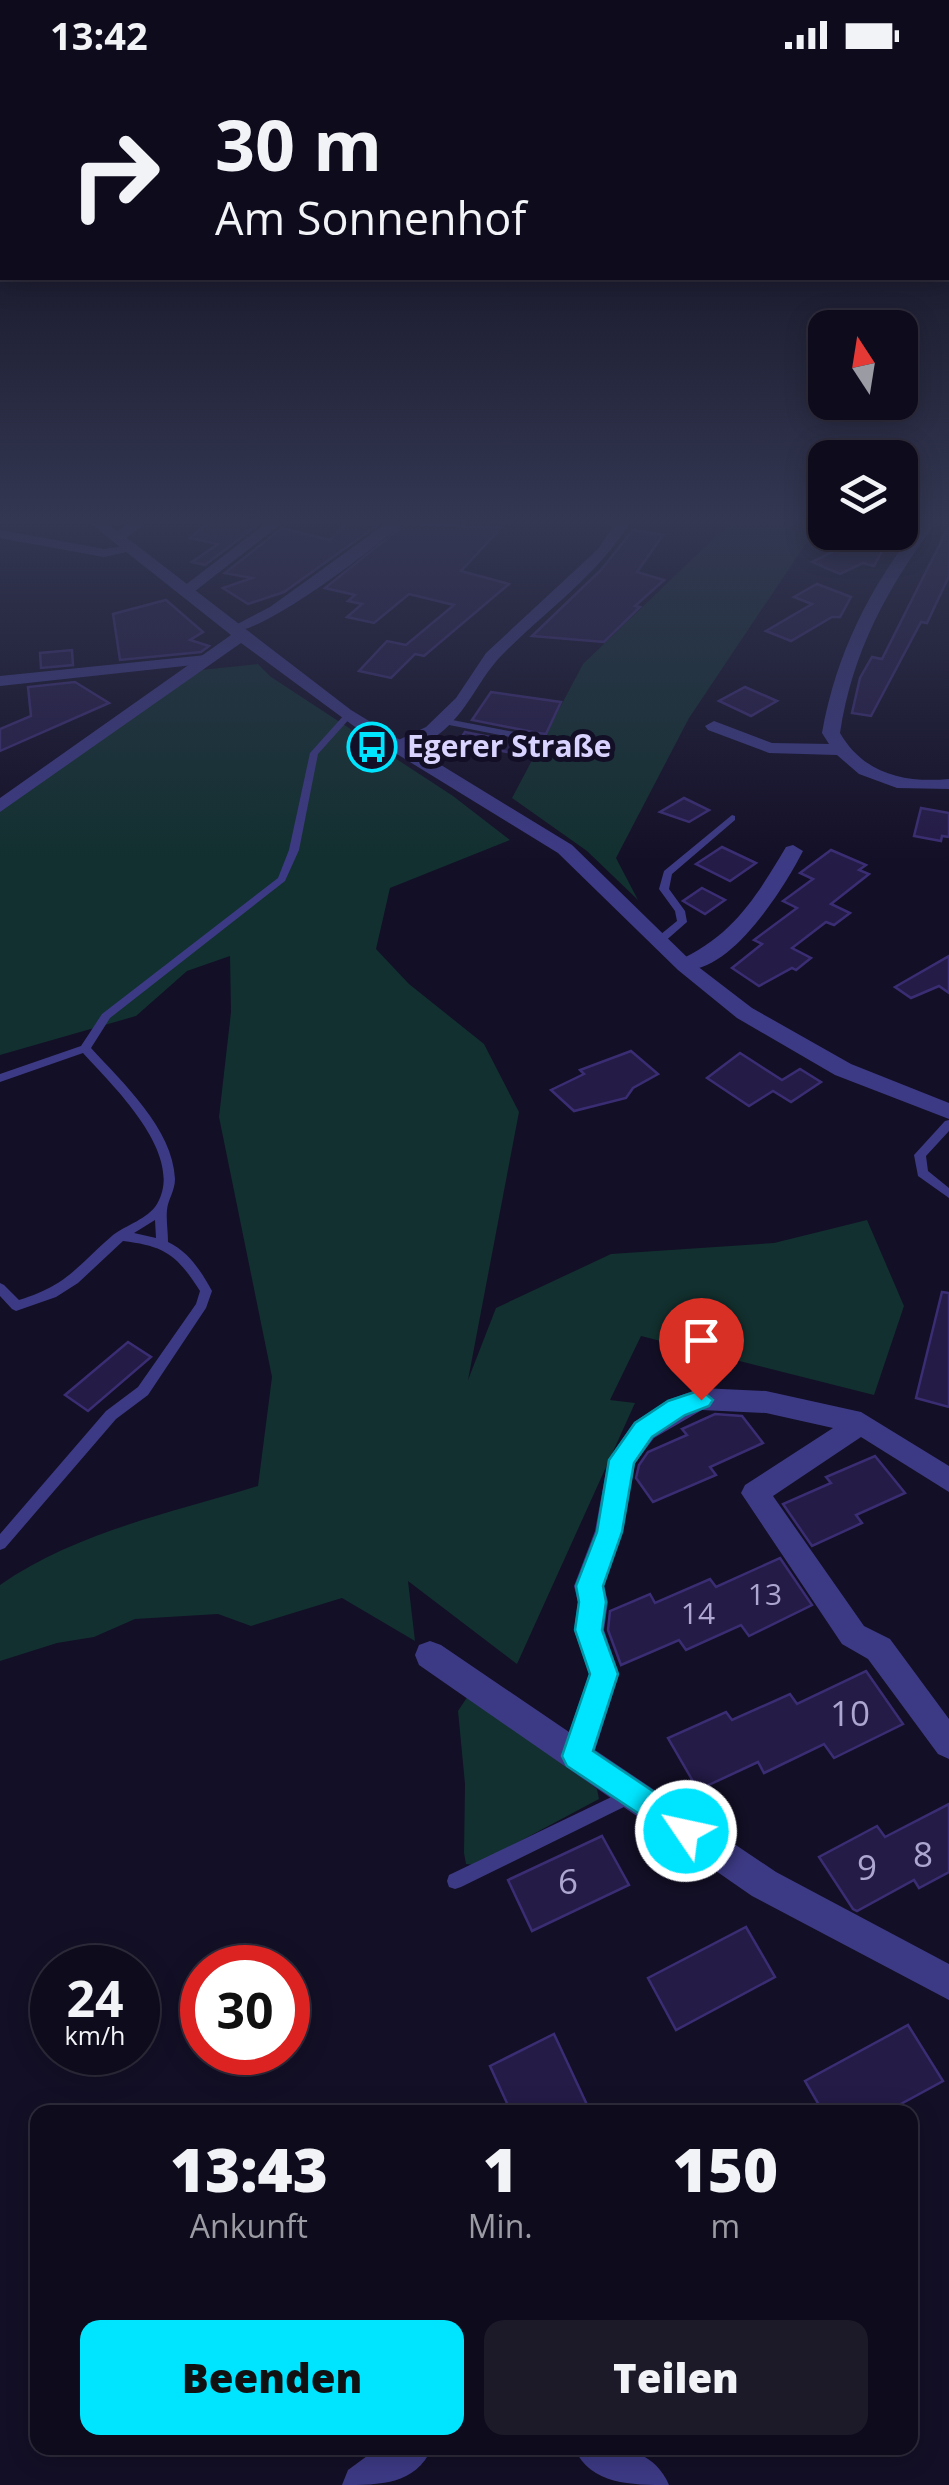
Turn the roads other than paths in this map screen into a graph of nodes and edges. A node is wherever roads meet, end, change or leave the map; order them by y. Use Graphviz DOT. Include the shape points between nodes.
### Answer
graph roads {
  1 [pos="240,637"];
  2 [pos="246,637"];
  3 [pos="513,637"];
  4 [pos="862,637"];
  5 [pos="243,639"];
  6 [pos="206,660"];
  7 [pos="0,681"];
  8 [pos="348,716"];
  9 [pos="442,721"];
  10 [pos="714,726"];
  11 [pos="535,740"];
  12 [pos="396,748"];
  13 [pos="839,750"];
  14 [pos="949,784"];
  15 [pos="0,806"];
  16 [pos="732,818"];
  17 [pos="793,852"];
  18 [pos="659,941"];
  19 [pos="684,965"];
  20 [pos="85,1048"];
  21 [pos="0,1078"];
  22 [pos="949,1111"];
  23 [pos="949,1124"];
  24 [pos="949,1194"];
  25 [pos="161,1208"];
  26 [pos="120,1236"];
  27 [pos="162,1241"];
  28 [pos="0,1288"];
  29 [pos="861,1423"];
  30 [pos="949,1480"];
  31 [pos="0,1544"];
  32 [pos="430,1655"];
  33 [pos="949,1744"];
  34 [pos="570,1751"];
  35 [pos="632,1795"];
  36 [pos="456,1881"];
  37 [pos="949,1983"];
  38 [pos="403,2455"];
  39 [pos="606,2455"];
  40 [pos="363,2485"];
  41 [pos="648,2485"];
  1 -- 5 [label="street"];
  2 -- 5 [label="street"];
  3 -- 9 [label="street"];
  4 -- 13 [label="street" via="834,706 830,733"];
  5 -- 6 [label="street"];
  5 -- 8 [label="street"];
  6 -- 7 [label="street"];
  6 -- 15 [label="street"];
  8 -- 12 [label="street"];
  8 -- 20 [label="lane" via="314,753 282,879 106,1016"];
  9 -- 11 [label="lane"];
  9 -- 12 [label="street"];
  10 -- 13 [label="street" via="769,748"];
  12 -- 18 [label="street" via="506,808 569,852"];
  13 -- 14 [label="street" via="889,780"];
  16 -- 18 [label="lane" via="667,873 664,889 682,922"];
  17 -- 19 [label="street" via="772,894 744,928"];
  18 -- 19 [label="street"];
  19 -- 22 [label="street" via="744,1015 818,1058"];
  20 -- 21 [label="lane"];
  20 -- 25 [label="lane" via="158,1139 168,1169"];
  23 -- 24 [label="lane" via="920,1155 922,1174"];
  25 -- 26 [label="lane"];
  25 -- 27 [label="lane"];
  26 -- 27 [label="lane"];
  26 -- 28 [label="lane" via="76,1283 45,1298 16,1306"];
  27 -- 31 [label="lane" via="194,1271 206,1291 202,1304 143,1391 112,1415"];
  29 -- 30 [label="street"];
  29 -- 33 [label="street" via="755,1494 853,1635 879,1649"];
  29 -- 34 [label="street" via="730,1398 676,1408 644,1430 622,1460 610,1532 590,1586 588,1630 604,1674"];
  32 -- 34 [label="street"];
  34 -- 35 [label="street"];
  35 -- 36 [label="lane"];
  35 -- 37 [label="street" via="764,1884"];
  38 -- 40 [label="street"];
  39 -- 41 [label="street"];
}
